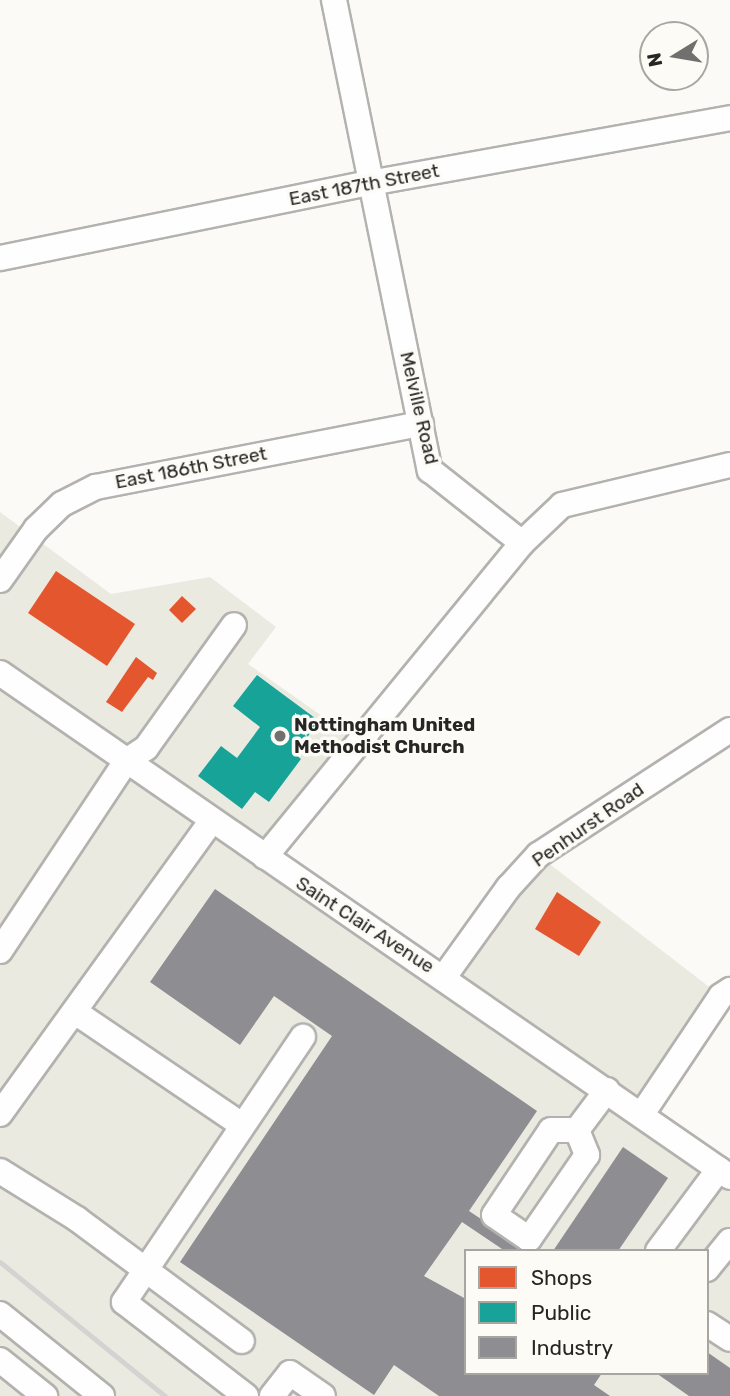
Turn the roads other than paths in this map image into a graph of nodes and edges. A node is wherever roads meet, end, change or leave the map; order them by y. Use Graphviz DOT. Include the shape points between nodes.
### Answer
graph roads {
  1 [pos="334,0"];
  2 [pos="730,118"];
  3 [pos="370,183"];
  4 [pos="0,258"];
  5 [pos="421,424"];
  6 [pos="730,465"];
  7 [pos="522,543"];
  8 [pos="0,580"];
  9 [pos="234,625"];
  10 [pos="0,673"];
  11 [pos="730,730"];
  12 [pos="127,761"];
  13 [pos="212,820"];
  14 [pos="265,857"];
  15 [pos="0,951"];
  16 [pos="444,977"];
  17 [pos="730,990"];
  18 [pos="75,1012"];
  19 [pos="303,1037"];
  20 [pos="607,1090"];
  21 [pos="0,1114"];
  22 [pos="642,1114"];
  23 [pos="242,1125"];
  24 [pos="578,1130"];
  25 [pos="0,1171"];
  26 [pos="724,1173"];
  27 [pos="730,1241"];
  28 [pos="660,1249"];
  29 [pos="709,1267"];
  30 [pos="144,1268"];
  31 [pos="0,1314"];
  32 [pos="709,1325"];
  33 [pos="729,1338"];
  34 [pos="242,1341"];
  35 [pos="0,1360"];
  36 [pos="45,1396"];
  37 [pos="102,1396"];
  38 [pos="246,1396"];
  39 [pos="272,1396"];
  40 [pos="323,1396"];
  1 -- 3 [label="street, Melville Road"];
  2 -- 3 [label="street, East 187th Street"];
  3 -- 4 [label="street, East 187th Street"];
  3 -- 5 [label="street, Melville Road"];
  5 -- 7 [label="street, Melville Road" via="430,470"];
  5 -- 8 [label="street, East 186th Street" via="96,487 62,504 36,529"];
  6 -- 7 [label="street" via="562,505"];
  7 -- 14 [label="street"];
  9 -- 12 [label="street" via="146,748"];
  10 -- 12 [label="street, Saint Clair Avenue"];
  11 -- 16 [label="street, Penhurst Road" via="538,855 508,888"];
  12 -- 13 [label="street, Saint Clair Avenue"];
  12 -- 15 [label="street"];
  13 -- 14 [label="street, Saint Clair Avenue"];
  13 -- 18 [label="street"];
  14 -- 16 [label="street, Saint Clair Avenue"];
  16 -- 20 [label="street, Saint Clair Avenue"];
  17 -- 22 [label="street" via="721,996"];
  18 -- 21 [label="street"];
  18 -- 23 [label="street"];
  19 -- 23 [label="street"];
  20 -- 22 [label="street, Saint Clair Avenue"];
  20 -- 24 [label="street"];
  22 -- 26 [label="street, Saint Clair Avenue"];
  23 -- 30 [label="street"];
  25 -- 30 [label="street"];
  26 -- 28 [label="street"];
  27 -- 29 [label="street"];
  30 -- 34 [label="street"];
  30 -- 38 [label="street" via="124,1302"];
  31 -- 37 [label="street"];
  32 -- 33 [label="street"];
  35 -- 36 [label="street"];
  39 -- 40 [label="street" via="290,1373"];
}
